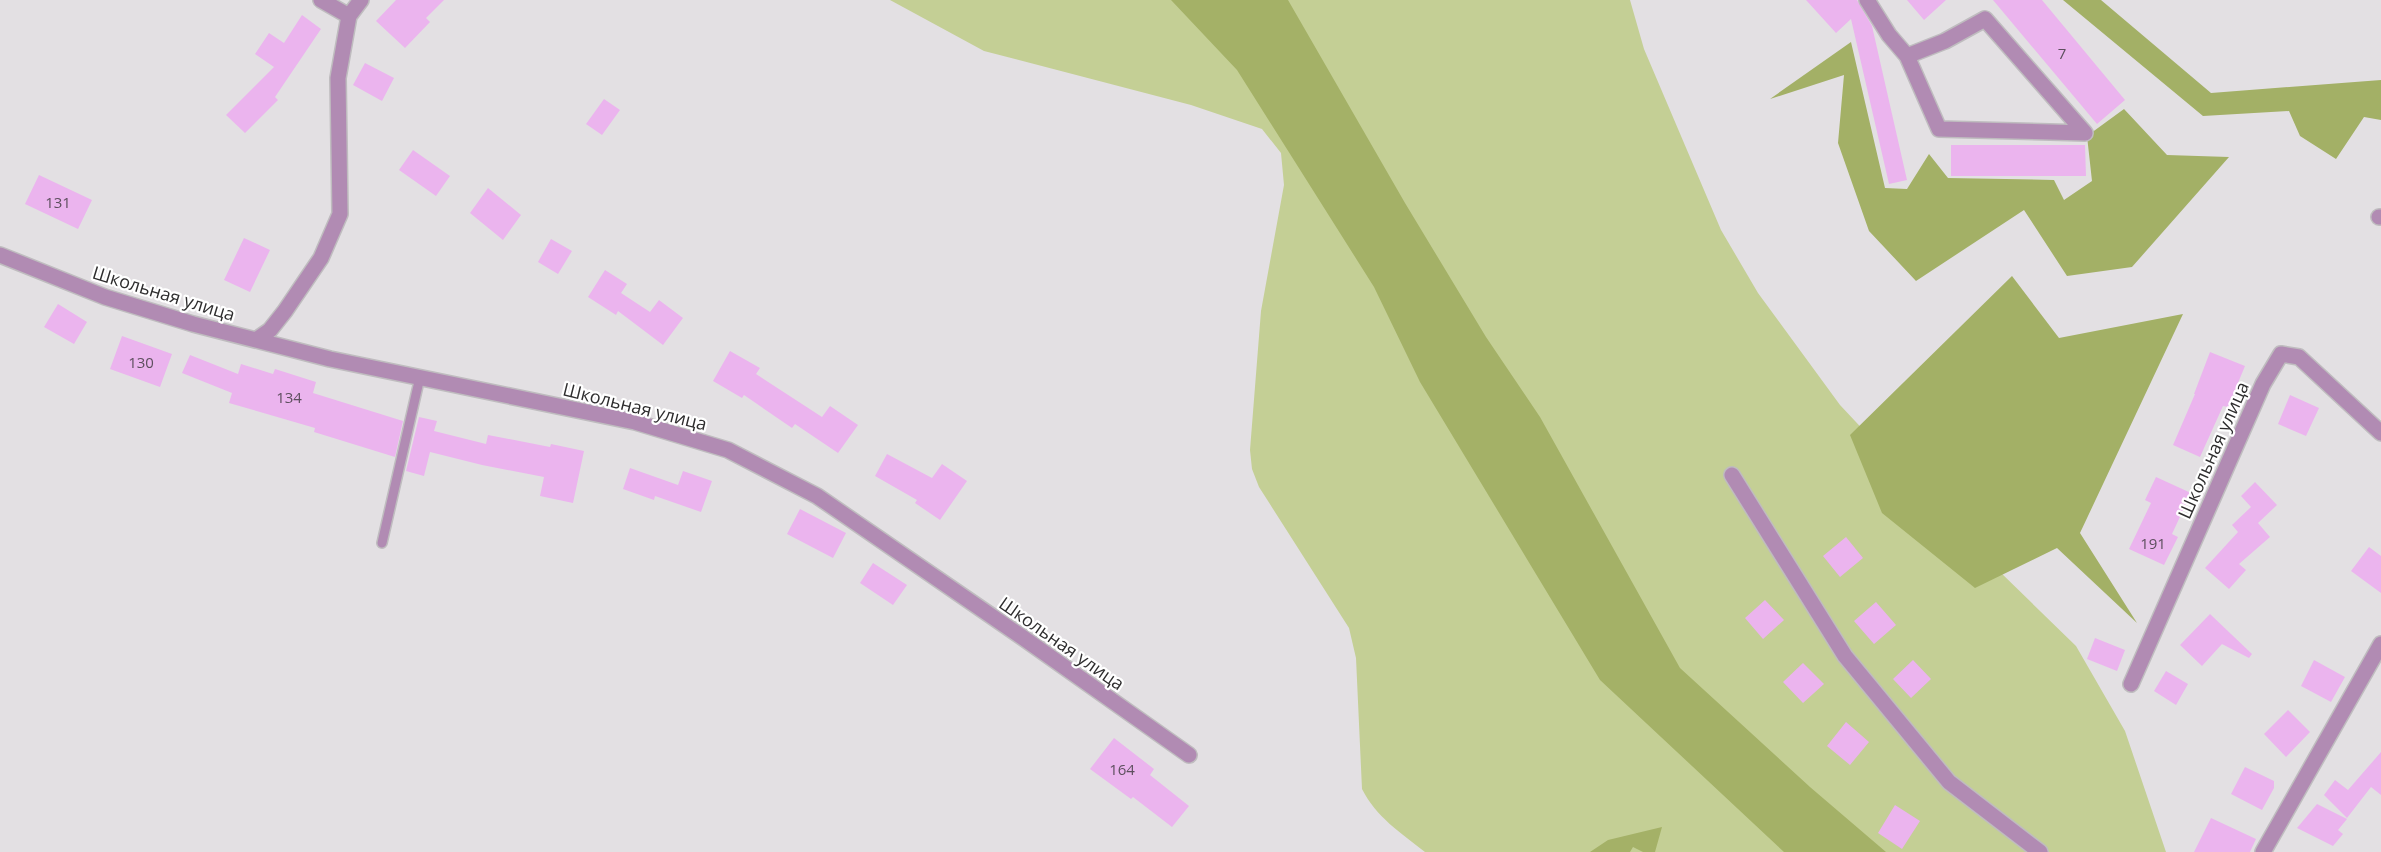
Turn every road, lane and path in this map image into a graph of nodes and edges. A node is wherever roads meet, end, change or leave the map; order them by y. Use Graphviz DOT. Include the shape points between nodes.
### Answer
graph roads {
  1 [pos="321,0"];
  2 [pos="361,0"];
  3 [pos="1867,0"];
  4 [pos="349,16"];
  5 [pos="1907,56"];
  6 [pos="0,255"];
  7 [pos="256,340"];
  8 [pos="420,377"];
  9 [pos="2381,433"];
  10 [pos="1732,475"];
  11 [pos="382,543"];
  12 [pos="2381,644"];
  13 [pos="2131,684"];
  14 [pos="1189,755"];
  15 [pos="2040,852"];
  16 [pos="2263,852"];
  1 -- 4 [label="street"];
  2 -- 4 [label="street"];
  3 -- 5 [label="street"];
  4 -- 7 [label="street" via="338,78 340,214 321,258 270,330"];
  5 -- 5 [label="street" via="1985,19 2085,133 1939,129"];
  6 -- 7 [label="street, Школьная улица" via="105,297"];
  7 -- 8 [label="street, Школьная улица"];
  8 -- 11 [label="lane"];
  8 -- 14 [label="street, Школьная улица" via="635,422 738,455 817,496"];
  9 -- 13 [label="street, Школьная улица" via="2299,357 2281,354 2263,384"];
  10 -- 15 [label="street" via="1845,656 1949,782"];
  12 -- 16 [label="street"];
}
